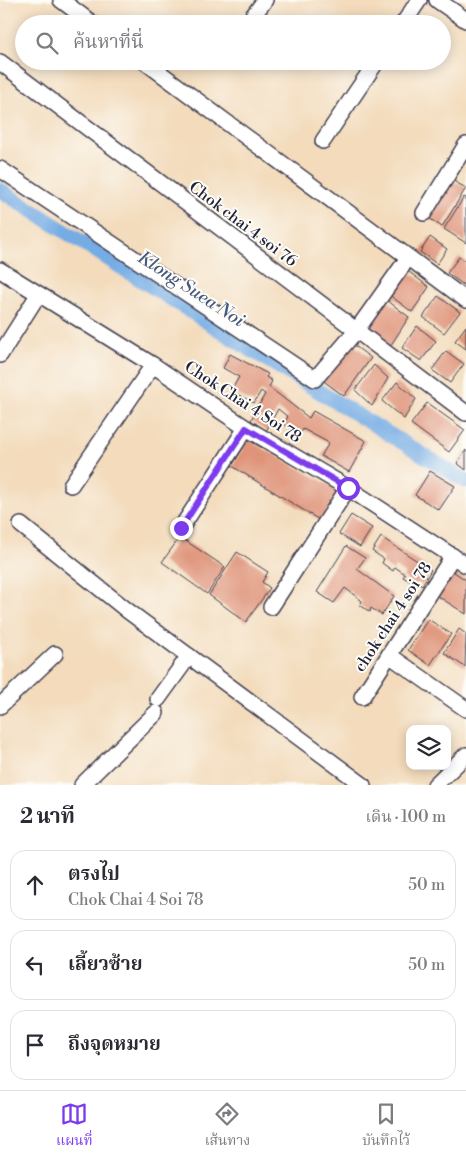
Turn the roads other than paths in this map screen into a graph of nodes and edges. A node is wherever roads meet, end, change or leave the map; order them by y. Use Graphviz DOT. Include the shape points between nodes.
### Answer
graph roads {
  1 [pos="61,0"];
  2 [pos="265,0"];
  3 [pos="419,0"];
  4 [pos="437,0"];
  5 [pos="81,15"];
  6 [pos="254,15"];
  7 [pos="409,15"];
  8 [pos="466,20"];
  9 [pos="0,62"];
  10 [pos="156,70"];
  11 [pos="372,70"];
  12 [pos="324,141"];
  13 [pos="466,145"];
  14 [pos="0,169"];
  15 [pos="424,213"];
  16 [pos="408,258"];
  17 [pos="0,270"];
  18 [pos="38,295"];
  19 [pos="466,300"];
  20 [pos="356,331"];
  21 [pos="0,355"];
  22 [pos="153,365"];
  23 [pos="466,413"];
  24 [pos="246,428"];
  25 [pos="71,485"];
  26 [pos="348,488"];
  27 [pos="21,525"];
  28 [pos="181,528"];
  29 [pos="453,556"];
  30 [pos="466,565"];
  31 [pos="271,607"];
  32 [pos="55,654"];
  33 [pos="389,655"];
  34 [pos="189,656"];
  35 [pos="362,697"];
  36 [pos="0,706"];
  37 [pos="466,709"];
  38 [pos="466,755"];
  39 [pos="82,785"];
  40 [pos="363,785"];
  41 [pos="435,785"];
  1 -- 5 [label="street"];
  2 -- 6 [label="street"];
  3 -- 7 [label="street"];
  4 -- 8 [label="street"];
  9 -- 20 [label="street, Chok chai 4 soi 76"];
  10 -- 16 [label="street"];
  11 -- 12 [label="street"];
  13 -- 15 [label="street"];
  14 -- 20 [label="street" via="314,379"];
  16 -- 19 [label="street"];
  16 -- 20 [label="street"];
  17 -- 18 [label="street, Chok Chai 4 Soi 78"];
  18 -- 21 [label="street"];
  18 -- 22 [label="street, Chok Chai 4 Soi 78"];
  20 -- 23 [label="street, Chok chai 4 soi 76"];
  22 -- 24 [label="street, Chok Chai 4 Soi 78"];
  22 -- 25 [label="street"];
  24 -- 26 [label="street, Chok Chai 4 Soi 78"];
  24 -- 28 [label="street"];
  26 -- 29 [label="street, Chok Chai 4 Soi 78"];
  26 -- 31 [label="street"];
  27 -- 34 [label="street"];
  29 -- 30 [label="street, Chok Chai 4 Soi 78"];
  29 -- 33 [label="street, chok chai 4 soi 78"];
  32 -- 36 [label="street"];
  33 -- 35 [label="street, chok chai 4 soi 78"];
  33 -- 37 [label="street"];
  34 -- 39 [label="street" via="157,706"];
  34 -- 40 [label="street"];
  38 -- 41 [label="street"];
}
